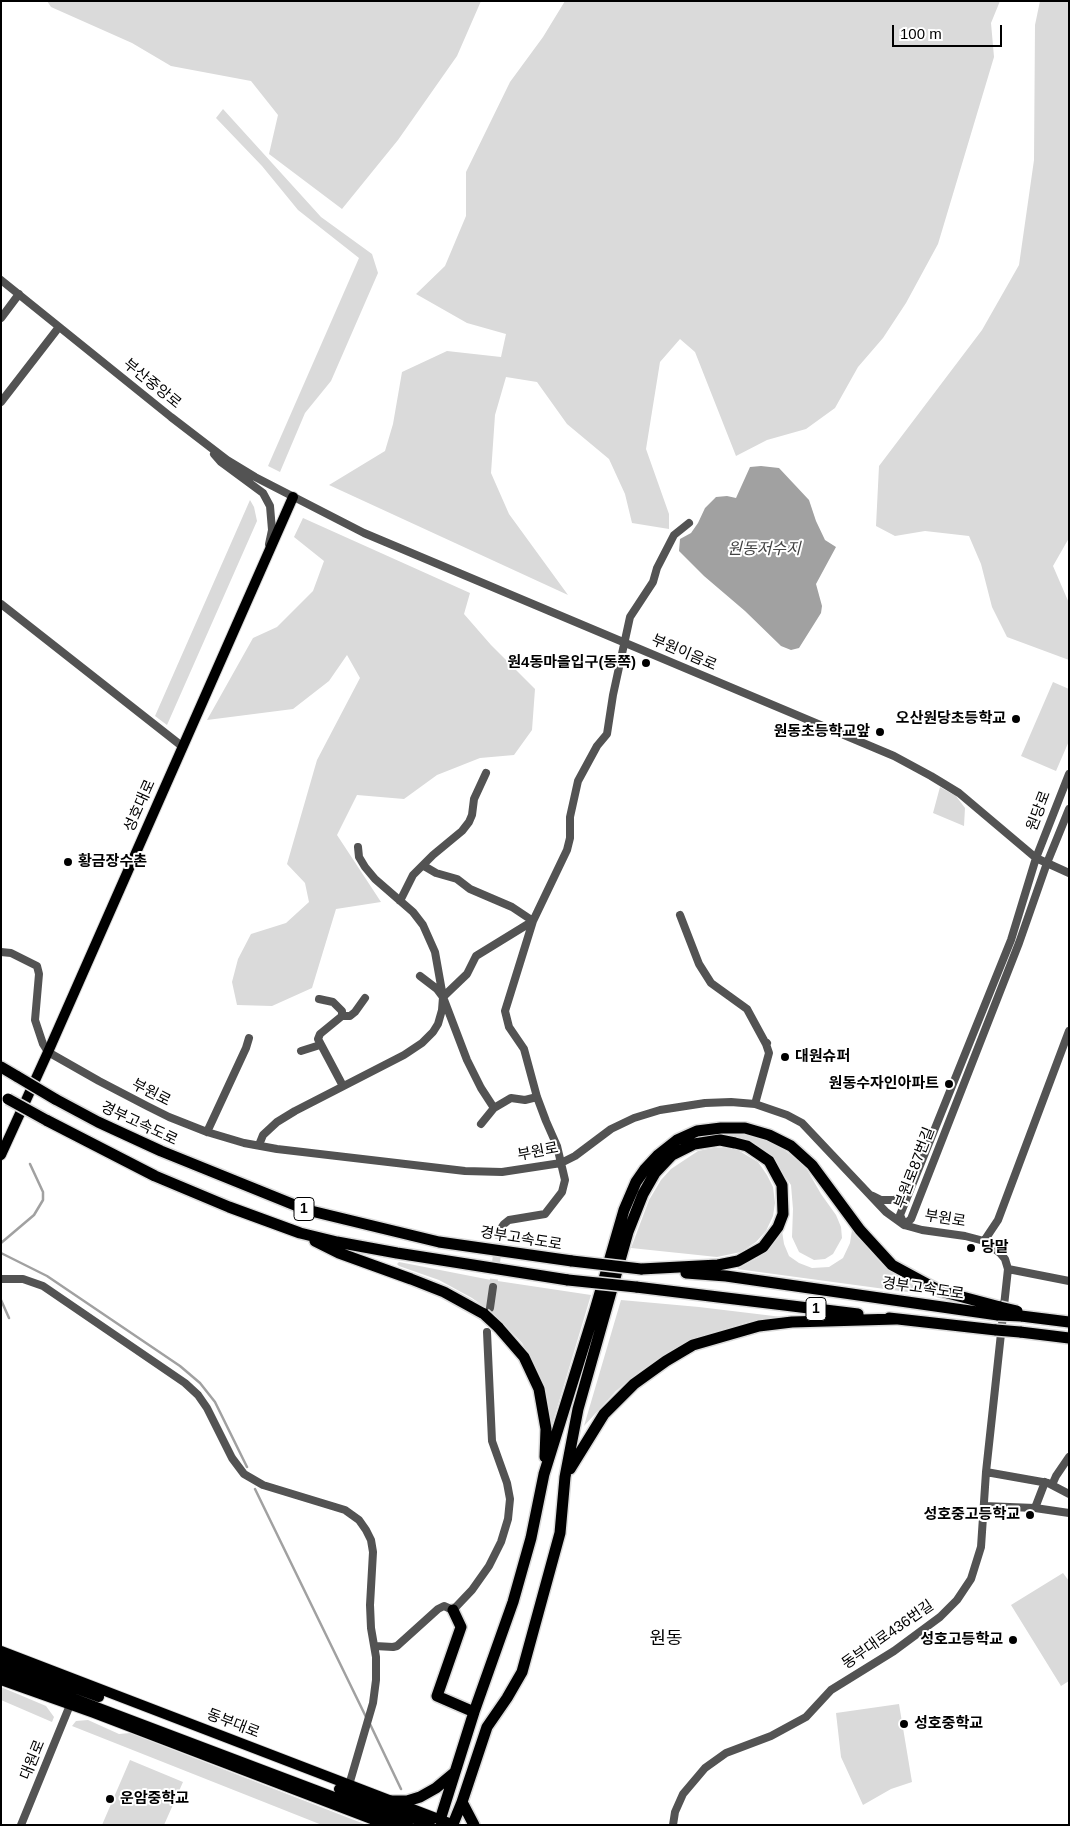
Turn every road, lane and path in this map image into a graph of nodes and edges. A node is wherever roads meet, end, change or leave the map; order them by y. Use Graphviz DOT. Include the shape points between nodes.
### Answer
graph roads {
  1 [pos="1,280"];
  2 [pos="19,294"];
  3 [pos="1,318"];
  4 [pos="59,327"];
  5 [pos="1,402"];
  6 [pos="203,441"];
  7 [pos="293,497"];
  8 [pos="689,522"];
  9 [pos="266,559"];
  10 [pos="1,604"];
  11 [pos="623,642"];
  12 [pos="183,747"];
  13 [pos="486,773"];
  14 [pos="1069,774"];
  15 [pos="1069,809"];
  16 [pos="358,847"];
  17 [pos="1036,858"];
  18 [pos="1047,862"];
  19 [pos="424,866"];
  20 [pos="1069,873"];
  21 [pos="400,901"];
  22 [pos="680,915"];
  23 [pos="533,920"];
  24 [pos="1,952"];
  25 [pos="420,976"];
  26 [pos="443,997"];
  27 [pos="365,998"];
  28 [pos="319,999"];
  29 [pos="342,1016"];
  30 [pos="1069,1031"];
  31 [pos="972,1034"];
  32 [pos="249,1038"];
  33 [pos="981,1038"];
  34 [pos="320,1045"];
  35 [pos="301,1051"];
  36 [pos="48,1052"];
  37 [pos="1,1067"];
  38 [pos="344,1086"];
  39 [pos="5,1097"];
  40 [pos="537,1097"];
  41 [pos="754,1104"];
  42 [pos="494,1108"];
  43 [pos="481,1124"];
  44 [pos="207,1132"];
  45 [pos="259,1145"];
  46 [pos="1,1154"];
  47 [pos="562,1163"];
  48 [pos="909,1192"];
  49 [pos="869,1194"];
  50 [pos="904,1226"];
  51 [pos="500,1230"];
  52 [pos="300,1232"];
  53 [pos="984,1241"];
  54 [pos="641,1269"];
  55 [pos="1008,1269"];
  56 [pos="1,1279"];
  57 [pos="1069,1281"];
  58 [pos="493,1287"];
  59 [pos="487,1311"];
  60 [pos="999,1311"];
  61 [pos="896,1319"];
  62 [pos="1066,1322"];
  63 [pos="493,1330"];
  64 [pos="1069,1338"];
  65 [pos="1069,1458"];
  66 [pos="986,1472"];
  67 [pos="544,1474"];
  68 [pos="565,1477"];
  69 [pos="1049,1484"];
  70 [pos="1069,1494"];
  71 [pos="984,1506"];
  72 [pos="1035,1508"];
  73 [pos="1069,1513"];
  74 [pos="453,1610"];
  75 [pos="375,1646"];
  76 [pos="1,1652"];
  77 [pos="1,1661"];
  78 [pos="1,1671"];
  79 [pos="1,1680"];
  80 [pos="70,1705"];
  81 [pos="474,1712"];
  82 [pos="454,1773"];
  83 [pos="315,1784"];
  84 [pos="349,1785"];
  85 [pos="390,1801"];
  86 [pos="462,1802"];
  87 [pos="436,1823"];
  88 [pos="21,1825"];
  89 [pos="386,1825"];
  90 [pos="408,1825"];
  91 [pos="453,1825"];
  92 [pos="474,1825"];
  93 [pos="673,1825"];
  1 -- 2 [label="street, 부산중앙로"];
  2 -- 3 [label="street"];
  2 -- 4 [label="street, 부산중앙로"];
  4 -- 5 [label="street"];
  4 -- 6 [label="street, 부산중앙로"];
  6 -- 7 [label="street, 부산중앙로" via="227,460"];
  6 -- 9 [label="street" via="221,462 262,493 270,506 272,530"];
  7 -- 9 [label="main road, 성호대로"];
  7 -- 11 [label="street, 부원이음로" via="364,533"];
  8 -- 11 [label="street" via="674,535 666,548 653,582 630,617"];
  9 -- 12 [label="main road, 성호대로"];
  10 -- 12 [label="street"];
  11 -- 17 [label="street, 부원이음로" via="916,768 959,793"];
  11 -- 23 [label="street" via="607,734 596,746 578,781 567,850"];
  12 -- 36 [label="main road, 성호대로"];
  13 -- 19 [label="street" via="474,798 469,822"];
  14 -- 17 [label="street, 원당로"];
  15 -- 18 [label="street, 원당로"];
  16 -- 21 [label="street" via="365,867"];
  17 -- 18 [label="street, 부원이음로"];
  17 -- 31 [label="street, 부원로87번길" via="1011,940"];
  18 -- 20 [label="street, 부원이음로"];
  18 -- 33 [label="street, 부원로87번길" via="1019,944"];
  19 -- 21 [label="street" via="413,875"];
  19 -- 23 [label="street" via="457,879 470,889"];
  21 -- 26 [label="street" via="423,925 435,952"];
  22 -- 41 [label="street" via="698,964 711,982 747,1009 766,1044 769,1052"];
  23 -- 26 [label="street" via="476,956 467,974"];
  23 -- 40 [label="street" via="505,1011 509,1027 524,1049 531,1067"];
  24 -- 36 [label="street" via="11,953 37,966 36,1020"];
  25 -- 26 [label="street"];
  26 -- 38 [label="street" via="438,1024 422,1043"];
  26 -- 42 [label="street" via="467,1060"];
  27 -- 29 [label="street" via="350,1016"];
  28 -- 29 [label="street" via="333,1002"];
  29 -- 34 [label="street" via="320,1034"];
  30 -- 53 [label="street" via="998,1220"];
  31 -- 33 [label="street"];
  31 -- 48 [label="street, 부원로87번길"];
  32 -- 44 [label="street"];
  33 -- 50 [label="street, 부원로87번길" via="911,1219"];
  34 -- 35 [label="street"];
  34 -- 38 [label="street"];
  36 -- 44 [label="street, 부원로" via="147,1106"];
  36 -- 46 [label="main road, 성호대로"];
  37 -- 54 [label="highway, 경부고속도로 / 1, bridge" via="98,1122 307,1210 439,1242"];
  38 -- 45 [label="street" via="277,1122 263,1134"];
  39 -- 52 [label="highway, 1, bridge" via="155,1176"];
  40 -- 42 [label="street" via="525,1100 511,1098"];
  40 -- 47 [label="street"];
  41 -- 47 [label="street, 부원로" via="704,1103 660,1110 611,1129"];
  41 -- 49 [label="street, 부원로" via="802,1123"];
  42 -- 43 [label="street"];
  44 -- 45 [label="street, 부원로"];
  45 -- 47 [label="street, 부원로" via="464,1171 502,1172"];
  47 -- 51 [label="street" via="565,1180 562,1192 550,1210 540,1216 509,1220"];
  48 -- 49 [label="street" via="903,1198 893,1200 881,1200"];
  48 -- 50 [label="street, 부원로87번길" via="900,1215"];
  49 -- 50 [label="street, 부원로"];
  50 -- 53 [label="street, 부원로"];
  52 -- 59 [label="highway" via="339,1254 410,1278"];
  52 -- 61 [label="highway, 1, bridge" via="397,1253 568,1280"];
  53 -- 55 [label="street, 부원로" via="1000,1253"];
  54 -- 60 [label="highway, 경부고속도로 / 1" via="726,1276"];
  54 -- 68 [label="highway" via="718,1265 738,1261 763,1247 778,1227 782,1214 782,1185 769,1161 747,1146 720,1140 694,1144 672,1155 655,1173 628,1232 578,1409"];
  55 -- 57 [label="street"];
  55 -- 66 [label="street, 동부대로436번길"];
  56 -- 75 [label="street" via="23,1279 43,1286 185,1383 198,1395 244,1474 262,1485 346,1510 358,1520 371,1540 373,1552 370,1606"];
  58 -- 59 [label="street"];
  59 -- 63 [label="highway, bridge"];
  60 -- 62 [label="highway, bridge"];
  60 -- 67 [label="highway" via="940,1291 892,1265 860,1230 812,1165 791,1146 745,1128 697,1131 677,1140 658,1155 641,1175 624,1210"];
  61 -- 64 [label="highway, 1, bridge"];
  61 -- 68 [label="highway" via="758,1326 693,1345 634,1384 604,1414"];
  63 -- 67 [label="highway" via="524,1358 539,1389 546,1429"];
  63 -- 74 [label="street" via="492,1441 507,1483 510,1499 508,1518 489,1566"];
  65 -- 69 [label="street"];
  66 -- 69 [label="street"];
  66 -- 71 [label="street, 동부대로436번길"];
  67 -- 81 [label="highway" via="513,1602"];
  68 -- 86 [label="highway" via="560,1533 522,1672 487,1727"];
  69 -- 70 [label="street"];
  69 -- 72 [label="street"];
  71 -- 72 [label="street"];
  71 -- 93 [label="street, 동부대로436번길" via="976,1569 949,1608 910,1640 831,1690 806,1717 778,1733 726,1753 710,1764 683,1794"];
  72 -- 73 [label="street"];
  74 -- 75 [label="street" via="444,1606 438,1608 397,1646"];
  74 -- 81 [label="highway" via="461,1627 437,1696"];
  75 -- 84 [label="street" via="373,1702"];
  76 -- 84 [label="main road, 동부대로"];
  77 -- 83 [label="main road, 동부대로"];
  78 -- 83 [label="main road, 동부대로"];
  79 -- 80 [label="main road"];
  80 -- 88 [label="street, 대원로"];
  80 -- 89 [label="main road"];
  81 -- 82 [label="highway"];
  82 -- 85 [label="highway" via="420,1797"];
  82 -- 87 [label="highway"];
  83 -- 87 [label="main road, 동부대로"];
  83 -- 90 [label="main road, 동부대로"];
  84 -- 85 [label="main road, 동부대로"];
  85 -- 87 [label="main road, 동부대로"];
  86 -- 91 [label="highway"];
  86 -- 92 [label="highway"];
  87 -- 91 [label="main road, 동부대로"];
}
